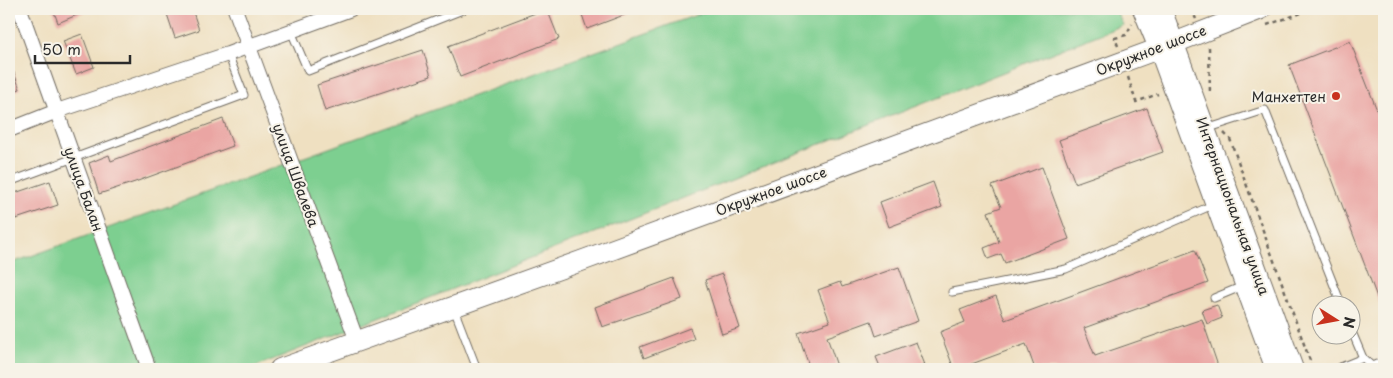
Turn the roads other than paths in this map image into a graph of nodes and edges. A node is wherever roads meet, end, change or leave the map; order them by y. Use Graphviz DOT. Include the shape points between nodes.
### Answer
graph roads {
  1 [pos="20,9"];
  2 [pos="235,9"];
  3 [pos="351,9"];
  4 [pos="465,9"];
  5 [pos="1143,9"];
  6 [pos="1161,9"];
  7 [pos="1261,18"];
  8 [pos="291,31"];
  9 [pos="1166,45"];
  10 [pos="249,46"];
  11 [pos="228,54"];
  12 [pos="57,112"];
  13 [pos="1211,128"];
  14 [pos="9,130"];
  15 [pos="73,159"];
  16 [pos="9,182"];
  17 [pos="1216,204"];
  18 [pos="1246,285"];
  19 [pos="952,292"];
  20 [pos="1338,296"];
  21 [pos="1214,298"];
  22 [pos="453,307"];
  23 [pos="357,341"];
  24 [pos="1358,346"];
  25 [pos="1363,358"];
  26 [pos="1384,361"];
  27 [pos="149,369"];
  28 [pos="280,369"];
  29 [pos="477,369"];
  30 [pos="1276,369"];
  31 [pos="1293,369"];
  32 [pos="1336,369"];
  1 -- 12 [label="street, улица Балан"];
  2 -- 10 [label="street, улица Швалева"];
  3 -- 8 [label="street"];
  4 -- 8 [label="lane" via="308,71"];
  5 -- 9 [label="street"];
  6 -- 9 [label="street"];
  7 -- 9 [label="street, Окружное шоссе"];
  8 -- 10 [label="street"];
  9 -- 13 [label="street, Интернациональная улица"];
  9 -- 17 [label="street, Интернациональная улица"];
  9 -- 22 [label="street, Окружное шоссе"];
  10 -- 11 [label="street"];
  10 -- 23 [label="street, улица Швалева"];
  11 -- 12 [label="street"];
  11 -- 15 [label="lane" via="244,95"];
  12 -- 14 [label="street"];
  12 -- 15 [label="street, улица Балан"];
  13 -- 20 [label="lane" via="1265,110"];
  13 -- 31 [label="street, Интернациональная улица"];
  15 -- 16 [label="lane"];
  15 -- 27 [label="street, улица Балан"];
  17 -- 18 [label="street, Интернациональная улица"];
  17 -- 19 [label="lane" via="1066,269"];
  18 -- 21 [label="lane"];
  18 -- 30 [label="street, Интернациональная улица"];
  22 -- 23 [label="street, Окружное шоссе"];
  22 -- 29 [label="lane"];
  23 -- 28 [label="street, Окружное шоссе"];
  24 -- 25 [label="lane"];
  25 -- 26 [label="lane" via="1372,366"];
  25 -- 32 [label="lane"];
}
